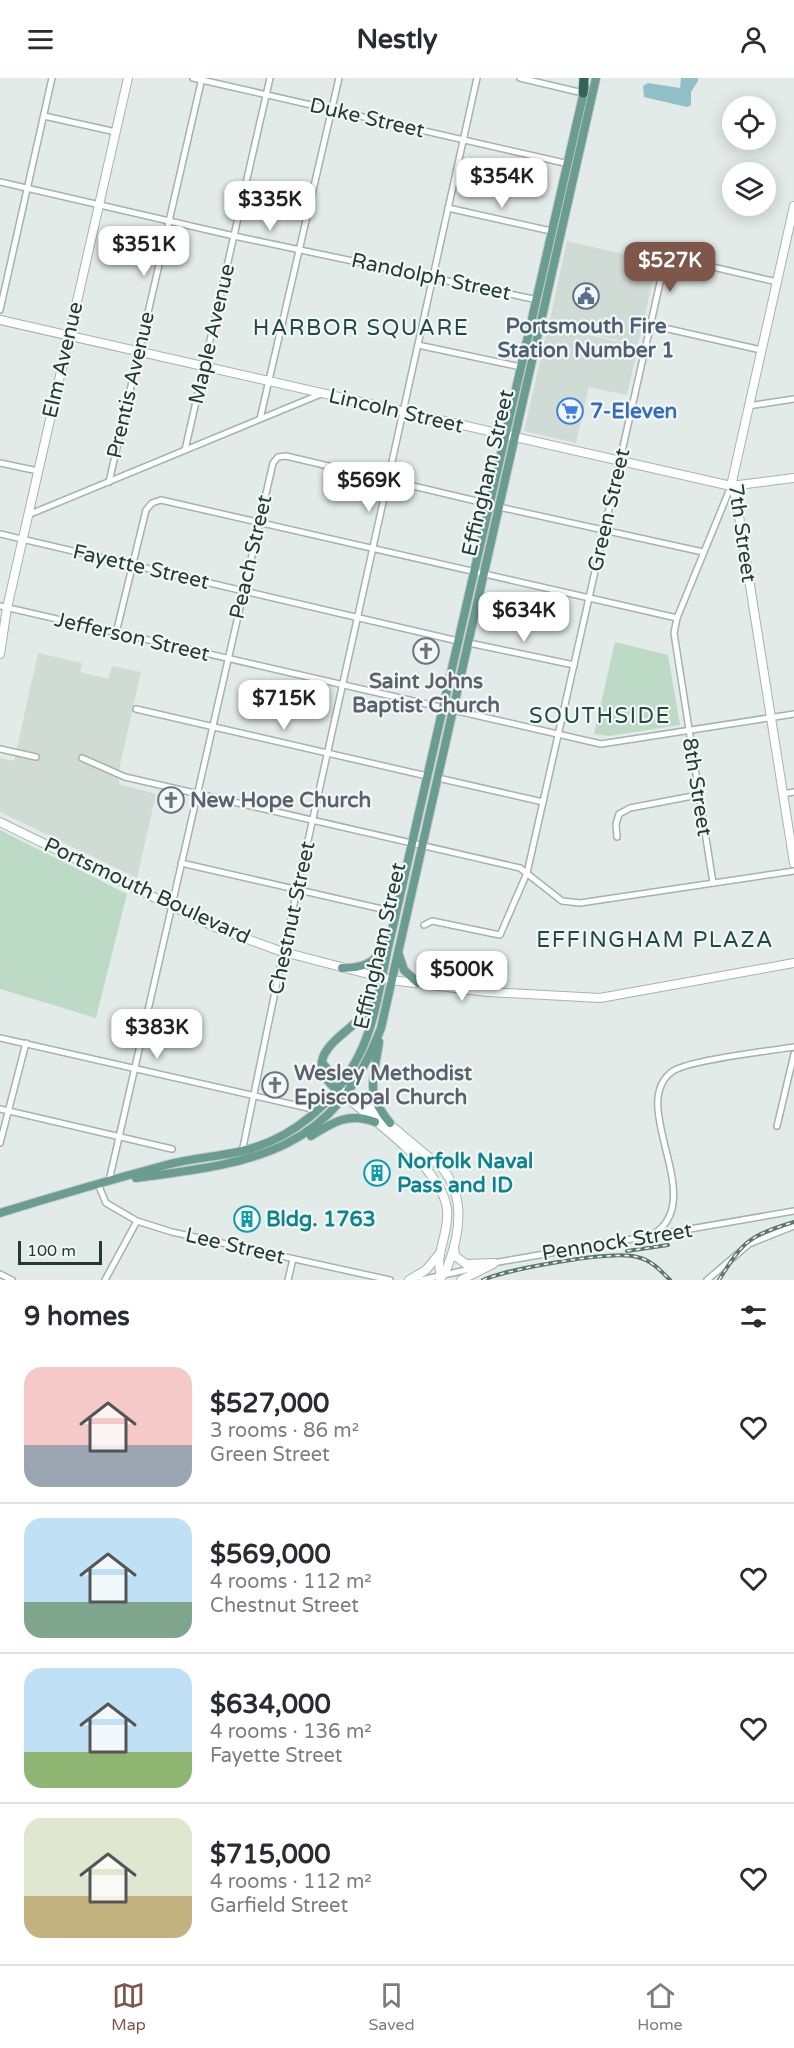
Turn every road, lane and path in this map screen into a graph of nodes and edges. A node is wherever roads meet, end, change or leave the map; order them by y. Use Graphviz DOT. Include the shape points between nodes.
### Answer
graph roads {
  1 [pos="52,78"];
  2 [pos="128,78"];
  3 [pos="193,78"];
  4 [pos="270,78"];
  5 [pos="339,78"];
  6 [pos="477,78"];
  7 [pos="520,78"];
  8 [pos="585,78"];
  9 [pos="596,78"];
  10 [pos="201,79"];
  11 [pos="583,93"];
  12 [pos="266,95"];
  13 [pos="331,110"];
  14 [pos="44,116"];
  15 [pos="116,132"];
  16 [pos="463,140"];
  17 [pos="567,164"];
  18 [pos="577,166"];
  19 [pos="0,182"];
  20 [pos="27,188"];
  21 [pos="99,205"];
  22 [pos="794,206"];
  23 [pos="448,208"];
  24 [pos="168,221"];
  25 [pos="551,231"];
  26 [pos="234,236"];
  27 [pos="790,244"];
  28 [pos="300,250"];
  29 [pos="433,277"];
  30 [pos="777,282"];
  31 [pos="536,299"];
  32 [pos="546,301"];
  33 [pos="0,310"];
  34 [pos="0,320"];
  35 [pos="651,325"];
  36 [pos="69,336"];
  37 [pos="418,345"];
  38 [pos="761,350"];
  39 [pos="139,352"];
  40 [pos="204,367"];
  41 [pos="520,367"];
  42 [pos="269,382"];
  43 [pos="321,394"];
  44 [pos="794,399"];
  45 [pos="748,406"];
  46 [pos="403,412"];
  47 [pos="260,419"];
  48 [pos="505,436"];
  49 [pos="515,438"];
  50 [pos="185,450"];
  51 [pos="620,462"];
  52 [pos="0,463"];
  53 [pos="38,471"];
  54 [pos="794,478"];
  55 [pos="388,480"];
  56 [pos="109,482"];
  57 [pos="731,486"];
  58 [pos="489,504"];
  59 [pos="499,507"];
  60 [pos="28,515"];
  61 [pos="259,522"];
  62 [pos="604,530"];
  63 [pos="0,534"];
  64 [pos="23,540"];
  65 [pos="373,549"];
  66 [pos="703,552"];
  67 [pos="133,565"];
  68 [pos="474,572"];
  69 [pos="484,574"];
  70 [pos="243,590"];
  71 [pos="589,598"];
  72 [pos="4,607"];
  73 [pos="358,617"];
  74 [pos="677,618"];
  75 [pos="0,624"];
  76 [pos="116,633"];
  77 [pos="458,641"];
  78 [pos="470,643"];
  79 [pos="0,654"];
  80 [pos="227,659"];
  81 [pos="574,665"];
  82 [pos="343,685"];
  83 [pos="443,708"];
  84 [pos="136,709"];
  85 [pos="454,710"];
  86 [pos="794,714"];
  87 [pos="771,717"];
  88 [pos="212,727"];
  89 [pos="688,730"];
  90 [pos="558,734"];
  91 [pos="0,749"];
  92 [pos="328,753"];
  93 [pos="36,757"];
  94 [pos="82,758"];
  95 [pos="427,776"];
  96 [pos="438,778"];
  97 [pos="794,792"];
  98 [pos="196,794"];
  99 [pos="783,794"];
  100 [pos="698,795"];
  101 [pos="543,802"];
  102 [pos="313,820"];
  103 [pos="0,822"];
  104 [pos="618,837"];
  105 [pos="411,843"];
  106 [pos="422,846"];
  107 [pos="181,863"];
  108 [pos="794,863"];
  109 [pos="794,871"];
  110 [pos="527,873"];
  111 [pos="713,884"];
  112 [pos="298,890"];
  113 [pos="171,906"];
  114 [pos="395,912"];
  115 [pos="424,925"];
  116 [pos="390,938"];
  117 [pos="398,948"];
  118 [pos="284,952"];
  119 [pos="794,963"];
  120 [pos="342,968"];
  121 [pos="381,977"];
  122 [pos="392,980"];
  123 [pos="418,983"];
  124 [pos="378,992"];
  125 [pos="381,1028"];
  126 [pos="0,1038"];
  127 [pos="26,1043"];
  128 [pos="794,1047"];
  129 [pos="794,1054"];
  130 [pos="323,1061"];
  131 [pos="134,1067"];
  132 [pos="358,1078"];
  133 [pos="344,1081"];
  134 [pos="254,1093"];
  135 [pos="343,1093"];
  136 [pos="308,1108"];
  137 [pos="0,1109"];
  138 [pos="8,1111"];
  139 [pos="375,1122"];
  140 [pos="390,1123"];
  141 [pos="777,1126"];
  142 [pos="119,1137"];
  143 [pos="0,1143"];
  144 [pos="172,1149"];
  145 [pos="243,1151"];
  146 [pos="271,1152"];
  147 [pos="240,1161"];
  148 [pos="108,1181"];
  149 [pos="98,1184"];
  150 [pos="794,1211"];
  151 [pos="0,1213"];
  152 [pos="137,1221"];
  153 [pos="794,1226"];
  154 [pos="647,1236"];
  155 [pos="455,1239"];
  156 [pos="442,1249"];
  157 [pos="292,1259"];
  158 [pos="494,1263"];
  159 [pos="0,1274"];
  160 [pos="441,1278"];
  161 [pos="12,1280"];
  162 [pos="105,1280"];
  163 [pos="288,1280"];
  164 [pos="390,1280"];
  165 [pos="409,1280"];
  166 [pos="421,1280"];
  167 [pos="461,1280"];
  168 [pos="707,1280"];
  1 -- 14 [label="street"];
  2 -- 15 [label="street, Elm Avenue"];
  3 -- 10 [label="street, Duke Street"];
  4 -- 12 [label="street, Maple Avenue"];
  5 -- 13 [label="street"];
  6 -- 16 [label="street, Chestnut Street"];
  7 -- 11 [label="street"];
  8 -- 11 [label="highway"];
  9 -- 18 [label="main road, Effingham Street"];
  10 -- 12 [label="street, Duke Street"];
  10 -- 24 [label="street, Prentis Avenue"];
  11 -- 17 [label="main road, Effingham Street"];
  12 -- 13 [label="street, Duke Street"];
  12 -- 26 [label="street, Maple Avenue"];
  13 -- 16 [label="street, Duke Street"];
  13 -- 28 [label="street"];
  14 -- 15 [label="street"];
  14 -- 20 [label="street"];
  15 -- 21 [label="street, Elm Avenue"];
  16 -- 17 [label="street, Duke Street"];
  16 -- 23 [label="street, Chestnut Street"];
  17 -- 18 [label="street, Duke Street"];
  17 -- 25 [label="main road, Effingham Street"];
  18 -- 32 [label="main road, Effingham Street"];
  19 -- 20 [label="street, Randolph Street"];
  20 -- 21 [label="street, Randolph Street"];
  20 -- 33 [label="street"];
  21 -- 24 [label="street, Randolph Street"];
  21 -- 36 [label="street, Elm Avenue"];
  22 -- 27 [label="street, 7th Street"];
  23 -- 25 [label="street"];
  23 -- 29 [label="street, Chestnut Street"];
  24 -- 26 [label="street, Randolph Street"];
  24 -- 39 [label="street, Prentis Avenue"];
  25 -- 31 [label="main road, Effingham Street"];
  26 -- 28 [label="street, Randolph Street"];
  26 -- 40 [label="street, Maple Avenue"];
  27 -- 30 [label="street, 7th Street"];
  28 -- 29 [label="street, Randolph Street"];
  28 -- 42 [label="street"];
  29 -- 31 [label="street, Randolph Street"];
  29 -- 37 [label="street, Chestnut Street"];
  30 -- 35 [label="street, Green Street" via="666,256"];
  30 -- 38 [label="street, 7th Street"];
  31 -- 32 [label="street, Randolph Street"];
  31 -- 41 [label="main road, Effingham Street"];
  32 -- 49 [label="main road, Effingham Street"];
  34 -- 36 [label="street, Lincoln Street"];
  35 -- 38 [label="street"];
  35 -- 51 [label="street, Green Street"];
  36 -- 39 [label="street, Lincoln Street"];
  36 -- 53 [label="street, Elm Avenue"];
  37 -- 41 [label="street"];
  37 -- 46 [label="street, Chestnut Street"];
  38 -- 45 [label="street, 7th Street"];
  39 -- 40 [label="street, Lincoln Street"];
  39 -- 56 [label="street, Prentis Avenue"];
  40 -- 42 [label="street, Lincoln Street"];
  40 -- 50 [label="street, Maple Avenue"];
  41 -- 48 [label="main road, Effingham Street"];
  42 -- 43 [label="street, Lincoln Street"];
  42 -- 47 [label="street"];
  43 -- 46 [label="street, Lincoln Street"];
  43 -- 47 [label="street"];
  44 -- 45 [label="street"];
  45 -- 57 [label="street, 7th Street"];
  46 -- 48 [label="street, Lincoln Street"];
  46 -- 55 [label="street, Chestnut Street"];
  47 -- 50 [label="street"];
  48 -- 49 [label="street, Lincoln Street"];
  48 -- 58 [label="main road, Effingham Street"];
  49 -- 51 [label="street, Lincoln Street"];
  49 -- 59 [label="main road, Effingham Street"];
  50 -- 56 [label="street"];
  51 -- 57 [label="street, Lincoln Street"];
  51 -- 62 [label="street, Green Street"];
  52 -- 53 [label="street"];
  53 -- 60 [label="street, Elm Avenue"];
  54 -- 57 [label="street, Lincoln Street"];
  55 -- 58 [label="street"];
  55 -- 61 [label="street, Peach Street" via="286,456 275,459"];
  55 -- 65 [label="street, Chestnut Street"];
  56 -- 60 [label="street"];
  57 -- 66 [label="street, 8th Street"];
  57 -- 87 [label="street, 7th Street" via="736,497"];
  58 -- 68 [label="main road, Effingham Street"];
  59 -- 62 [label="street"];
  59 -- 69 [label="main road, Effingham Street"];
  60 -- 64 [label="street, Elm Avenue"];
  61 -- 65 [label="street"];
  61 -- 67 [label="street" via="161,500 146,510"];
  61 -- 70 [label="street, Peach Street"];
  62 -- 66 [label="street"];
  62 -- 71 [label="street, Green Street"];
  63 -- 64 [label="street, Fayette Street"];
  64 -- 67 [label="street, Fayette Street"];
  64 -- 72 [label="street, Elm Avenue"];
  65 -- 68 [label="street"];
  65 -- 73 [label="street, Chestnut Street"];
  66 -- 74 [label="street, 8th Street"];
  67 -- 70 [label="street, Fayette Street"];
  67 -- 76 [label="street"];
  68 -- 69 [label="street"];
  68 -- 77 [label="main road, Effingham Street"];
  69 -- 71 [label="street"];
  69 -- 78 [label="main road, Effingham Street"];
  70 -- 73 [label="street, Fayette Street"];
  70 -- 80 [label="street, Peach Street"];
  71 -- 74 [label="street"];
  71 -- 81 [label="street, Green Street"];
  72 -- 75 [label="street, Elm Avenue"];
  72 -- 76 [label="street, Jefferson Street"];
  72 -- 79 [label="street, Elm Avenue"];
  73 -- 77 [label="street, Fayette Street"];
  73 -- 82 [label="street, Chestnut Street"];
  74 -- 89 [label="street, 8th Street" via="675,641"];
  76 -- 80 [label="street, Jefferson Street"];
  77 -- 83 [label="main road, Effingham Street"];
  78 -- 81 [label="street"];
  78 -- 85 [label="main road, Effingham Street"];
  80 -- 82 [label="street, Jefferson Street"];
  80 -- 88 [label="street, Peach Street"];
  81 -- 90 [label="street, Green Street"];
  82 -- 83 [label="street, Jefferson Street"];
  82 -- 92 [label="street, Chestnut Street"];
  83 -- 85 [label="street, Jefferson Street"];
  83 -- 95 [label="main road, Effingham Street"];
  84 -- 88 [label="street"];
  85 -- 90 [label="street, Jefferson Street"];
  85 -- 96 [label="main road, Effingham Street"];
  86 -- 87 [label="street, Jefferson Street"];
  87 -- 89 [label="street, Jefferson Street"];
  87 -- 99 [label="street, 7th Street"];
  88 -- 92 [label="street"];
  88 -- 98 [label="street, Peach Street"];
  89 -- 90 [label="street, Jefferson Street" via="601,744"];
  89 -- 100 [label="street, 8th Street"];
  90 -- 101 [label="street, Green Street"];
  91 -- 93 [label="street"];
  92 -- 95 [label="street"];
  92 -- 102 [label="street, Chestnut Street"];
  94 -- 98 [label="street" via="120,776"];
  95 -- 105 [label="main road, Effingham Street"];
  96 -- 101 [label="street"];
  96 -- 106 [label="main road, Effingham Street"];
  97 -- 99 [label="street"];
  98 -- 102 [label="street"];
  98 -- 107 [label="street, Peach Street"];
  99 -- 108 [label="street, 7th Street"];
  100 -- 104 [label="street" via="630,808 619,814"];
  100 -- 111 [label="street, 8th Street"];
  101 -- 110 [label="street, Green Street"];
  102 -- 105 [label="street"];
  102 -- 112 [label="street, Chestnut Street"];
  103 -- 113 [label="street, Portsmouth Boulevard"];
  105 -- 106 [label="street"];
  105 -- 114 [label="main road, Effingham Street"];
  106 -- 110 [label="street" via="520,868"];
  106 -- 117 [label="main road, Effingham Street"];
  107 -- 112 [label="street"];
  107 -- 113 [label="street, Peach Street"];
  109 -- 111 [label="street"];
  110 -- 111 [label="street" via="562,901 580,903"];
  110 -- 115 [label="street, Green Street" via="500,935 432,921"];
  112 -- 114 [label="street"];
  112 -- 118 [label="street, Chestnut Street"];
  113 -- 118 [label="street, Portsmouth Boulevard" via="217,928"];
  113 -- 131 [label="street, Peach Street"];
  114 -- 116 [label="main road, Effingham Street"];
  116 -- 120 [label="main road" via="369,964"];
  116 -- 121 [label="main road, Effingham Street"];
  117 -- 122 [label="main road, Effingham Street"];
  117 -- 123 [label="main road" via="404,970"];
  118 -- 120 [label="street, Portsmouth Boulevard"];
  118 -- 134 [label="street, Chestnut Street"];
  119 -- 123 [label="street, Portsmouth Boulevard" via="600,998 487,992"];
  120 -- 121 [label="street, Portsmouth Boulevard"];
  121 -- 122 [label="street, Portsmouth Boulevard"];
  121 -- 124 [label="main road, Effingham Street"];
  122 -- 123 [label="street, Portsmouth Boulevard"];
  122 -- 125 [label="main road, Effingham Street"];
  124 -- 130 [label="main road" via="365,1016 328,1046"];
  124 -- 133 [label="main road, Effingham Street" via="363,1048"];
  125 -- 132 [label="main road, Effingham Street"];
  125 -- 140 [label="main road" via="372,1092"];
  126 -- 127 [label="street"];
  127 -- 131 [label="street"];
  127 -- 138 [label="street"];
  128 -- 154 [label="street" via="682,1067 664,1079 658,1101 673,1204 666,1223"];
  129 -- 141 [label="street"];
  130 -- 133 [label="main road" via="329,1072"];
  130 -- 135 [label="main road" via="326,1078"];
  131 -- 134 [label="street"];
  131 -- 142 [label="street, Peach Street"];
  132 -- 133 [label="main road"];
  132 -- 135 [label="main road, Effingham Street"];
  133 -- 135 [label="main road, Effingham Street"];
  134 -- 136 [label="street"];
  134 -- 145 [label="street, Chestnut Street"];
  135 -- 139 [label="street"];
  135 -- 140 [label="street" via="356,1096"];
  135 -- 145 [label="main road, Effingham Street" via="292,1130"];
  135 -- 146 [label="main road, Effingham Street" via="311,1130"];
  137 -- 138 [label="street"];
  138 -- 142 [label="street"];
  138 -- 143 [label="street"];
  139 -- 146 [label="main road" via="359,1117 342,1118 306,1139"];
  139 -- 156 [label="street" via="427,1168 440,1185 448,1214"];
  140 -- 155 [label="street" via="452,1181 459,1205"];
  142 -- 144 [label="street"];
  142 -- 148 [label="street, Peach Street"];
  145 -- 147 [label="street, Chestnut Street"];
  145 -- 148 [label="main road, Effingham Street" via="169,1164"];
  146 -- 147 [label="main road, Effingham Street"];
  147 -- 148 [label="main road, Effingham Street"];
  148 -- 149 [label="main road"];
  149 -- 151 [label="main road"];
  149 -- 152 [label="street, Lee Street" via="106,1203"];
  150 -- 154 [label="street, Pennock Street"];
  152 -- 157 [label="street, Lee Street"];
  152 -- 162 [label="street"];
  153 -- 168 [label="street" via="749,1244"];
  154 -- 158 [label="street, Pennock Street"];
  155 -- 158 [label="street" via="454,1254 460,1262"];
  155 -- 160 [label="street"];
  156 -- 160 [label="street" via="438,1268"];
  156 -- 165 [label="street" via="426,1270"];
  157 -- 163 [label="street"];
  157 -- 164 [label="street, Lee Street"];
  158 -- 160 [label="street, Pennock Street"];
  158 -- 167 [label="street"];
  159 -- 161 [label="street"];
  160 -- 166 [label="street"];
}
